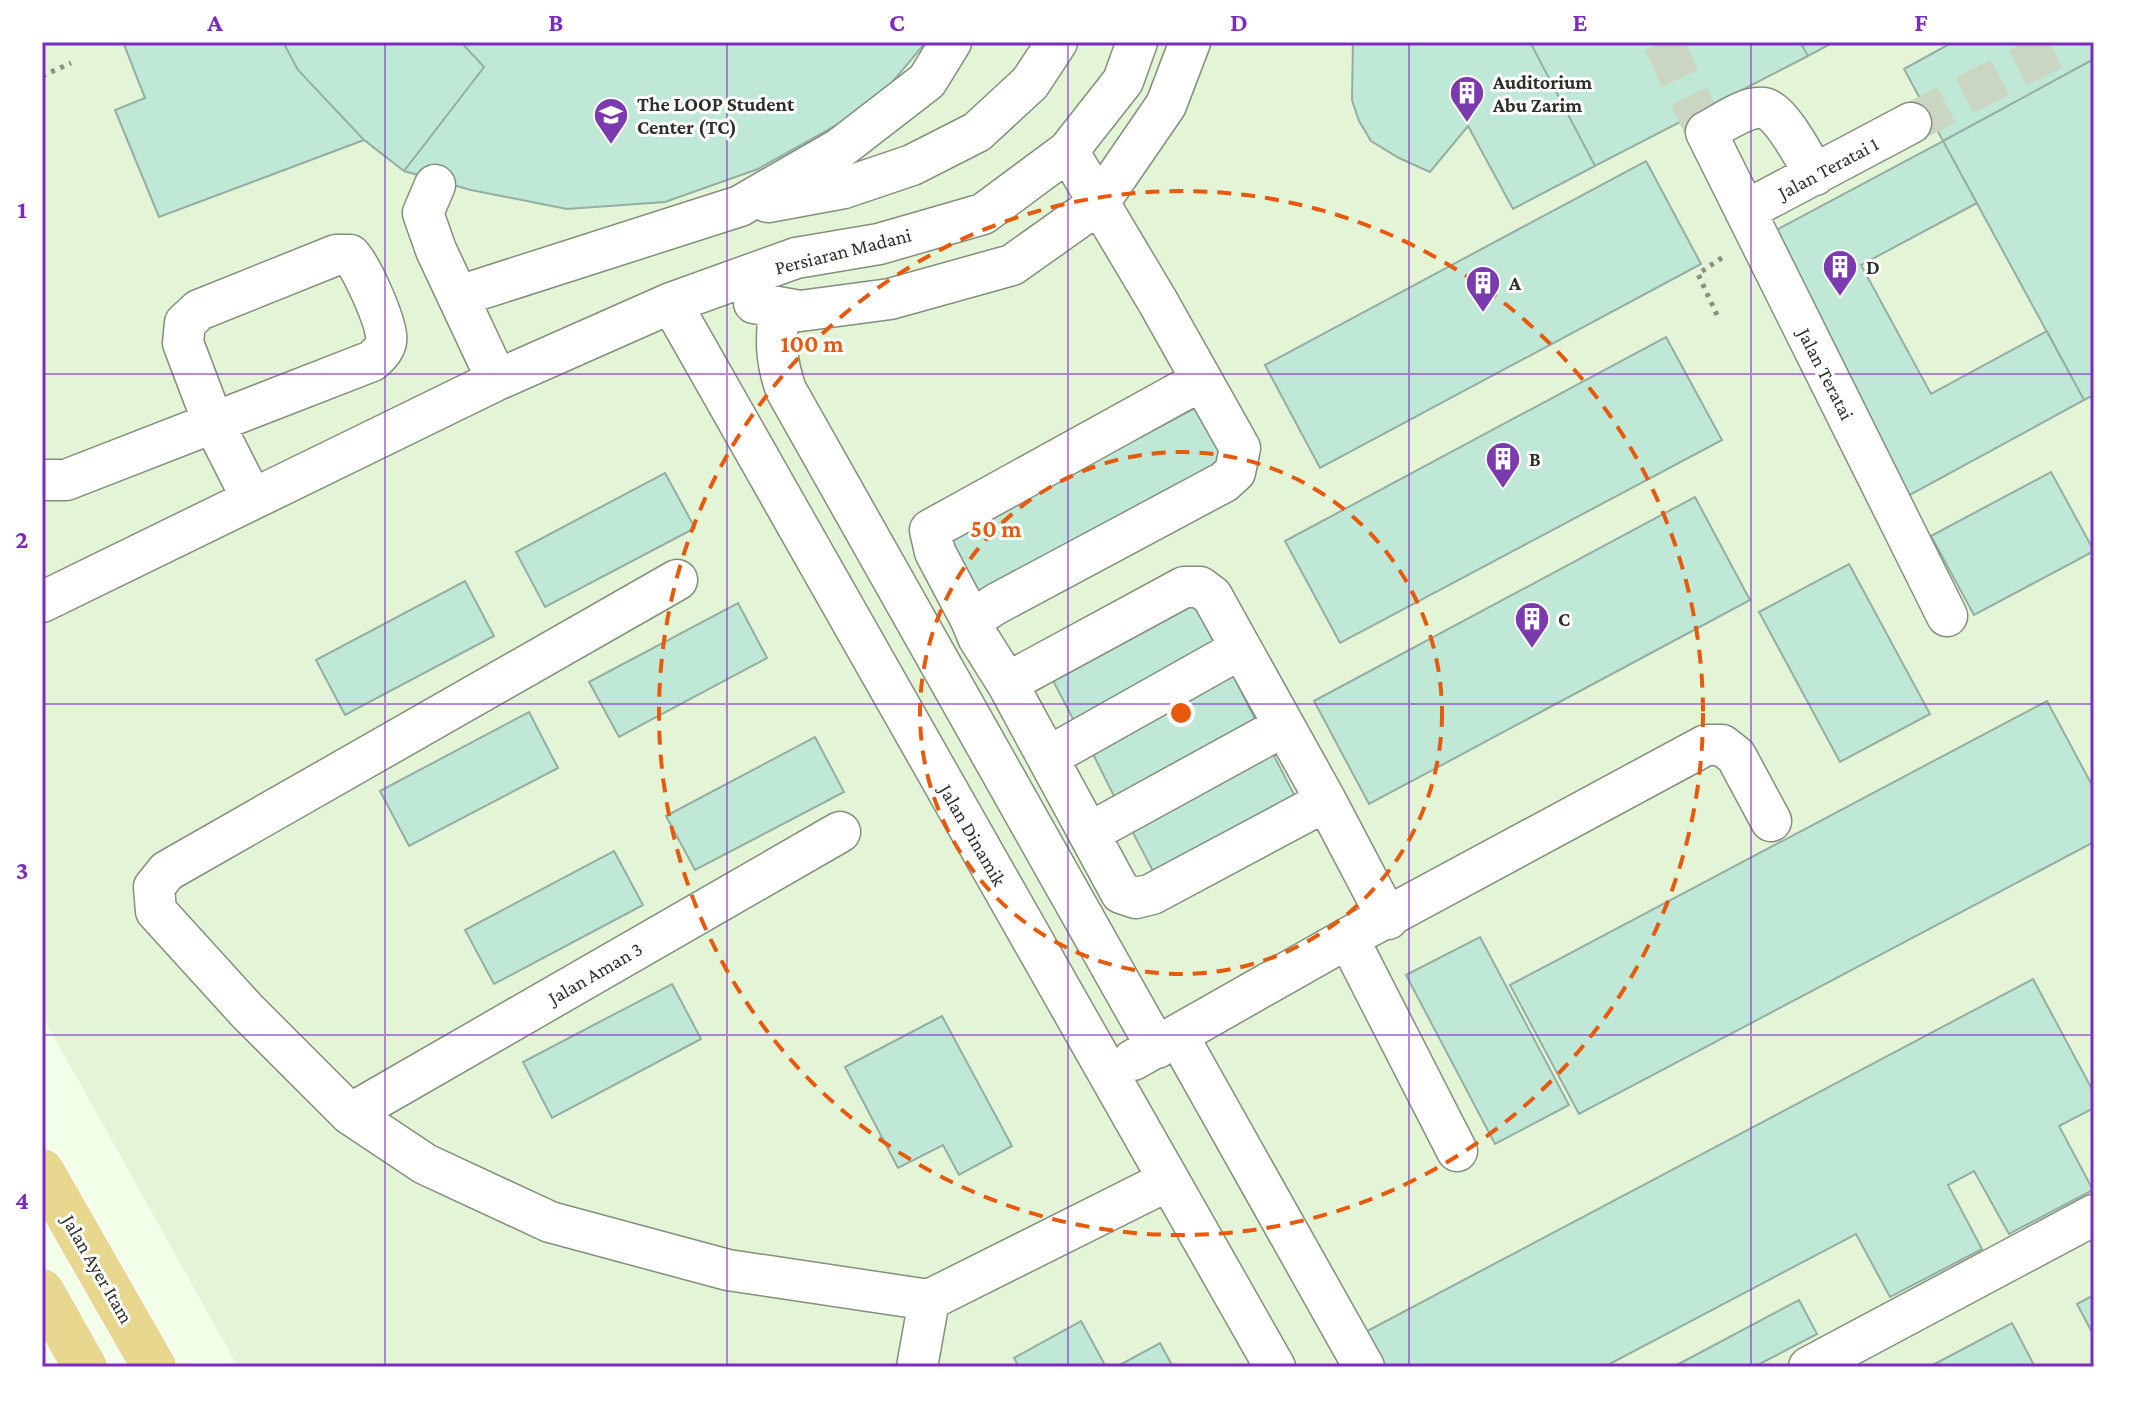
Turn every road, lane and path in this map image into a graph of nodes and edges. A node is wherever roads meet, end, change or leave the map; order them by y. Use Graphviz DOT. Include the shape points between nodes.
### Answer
graph roads {
  1 [pos="951,42"];
  2 [pos="1057,42"];
  3 [pos="1137,42"];
  4 [pos="1190,42"];
  5 [pos="71,63"];
  6 [pos="42,76"];
  7 [pos="1911,123"];
  8 [pos="1068,151"];
  9 [pos="1815,175"];
  10 [pos="435,185"];
  11 [pos="1098,204"];
  12 [pos="740,206"];
  13 [pos="1751,223"];
  14 [pos="459,296"];
  15 [pos="685,299"];
  16 [pos="779,308"];
  17 [pos="1717,315"];
  18 [pos="497,380"];
  19 [pos="1200,381"];
  20 [pos="213,422"];
  21 [pos="42,480"];
  22 [pos="252,499"];
  23 [pos="677,580"];
  24 [pos="42,602"];
  25 [pos="1947,616"];
  26 [pos="971,620"];
  27 [pos="1240,649"];
  28 [pos="1007,683"];
  29 [pos="1284,726"];
  30 [pos="1048,757"];
  31 [pos="1326,801"];
  32 [pos="1771,821"];
  33 [pos="840,832"];
  34 [pos="1089,833"];
  35 [pos="1388,919"];
  36 [pos="1348,938"];
  37 [pos="1168,1042"];
  38 [pos="1108,1073"];
  39 [pos="350,1114"];
  40 [pos="1457,1151"];
  41 [pos="42,1171"];
  42 [pos="1169,1180"];
  43 [pos="2094,1215"];
  44 [pos="42,1291"];
  45 [pos="929,1300"];
  46 [pos="85,1367"];
  47 [pos="154,1367"];
  48 [pos="917,1367"];
  49 [pos="1275,1367"];
  50 [pos="1364,1367"];
  51 [pos="1809,1367"];
  1 -- 12 [label="street" via="927,81 839,149"];
  2 -- 12 [label="street" via="1030,83 977,132 912,165 844,188"];
  3 -- 8 [label="street, Persiaran Madani" via="1123,81"];
  4 -- 11 [label="street, Persiaran Madani" via="1166,105"];
  5 -- 6 [label="path"];
  7 -- 9 [label="street, Jalan Teratai 1"];
  8 -- 11 [label="street"];
  8 -- 15 [label="street, Persiaran Madani" via="983,214 879,244 796,258"];
  9 -- 13 [label="street, Jalan Teratai 1"];
  9 -- 13 [label="street, Jalan Teratai" via="1775,113 1764,107 1706,132"];
  10 -- 14 [label="street" via="423,213"];
  11 -- 16 [label="street, Persiaran Madani" via="1012,265 890,299 800,311"];
  11 -- 19 [label="street"];
  12 -- 14 [label="street"];
  13 -- 17 [label="path" via="1698,274"];
  13 -- 25 [label="street, Jalan Teratai"];
  14 -- 18 [label="street"];
  15 -- 16 [label="street, Persiaran Madani"];
  15 -- 18 [label="street"];
  15 -- 38 [label="street, Jalan Dinamik"];
  16 -- 37 [label="street" via="777,364 786,390"];
  18 -- 22 [label="street"];
  19 -- 26 [label="street" via="1240,448 1235,472"];
  19 -- 26 [label="street" via="930,530 935,552"];
  20 -- 20 [label="street" via="183,343 185,323 199,310 336,255 350,255 360,265 387,336 383,351 372,361"];
  20 -- 21 [label="street" via="66,480"];
  20 -- 22 [label="street"];
  22 -- 24 [label="street"];
  23 -- 39 [label="street" via="167,871 154,887 156,911"];
  26 -- 28 [label="street"];
  27 -- 28 [label="street" via="1212,596 1200,587 1184,587"];
  27 -- 29 [label="street"];
  27 -- 30 [label="street"];
  28 -- 30 [label="street"];
  29 -- 31 [label="street"];
  29 -- 34 [label="street"];
  30 -- 34 [label="street"];
  31 -- 34 [label="street" via="1136,898 1121,893"];
  31 -- 35 [label="street"];
  32 -- 35 [label="street" via="1736,756 1722,745 1706,745"];
  33 -- 39 [label="street, Jalan Aman 3"];
  35 -- 36 [label="street"];
  36 -- 37 [label="street"];
  36 -- 40 [label="street"];
  37 -- 38 [label="street"];
  37 -- 50 [label="street"];
  38 -- 42 [label="street, Jalan Dinamik"];
  39 -- 45 [label="street" via="425,1164 550,1222 728,1270"];
  41 -- 47 [label="main road, Jalan Ayer Itam"];
  42 -- 45 [label="street"];
  42 -- 49 [label="street, Jalan Dinamik"];
  43 -- 51 [label="street"];
  44 -- 46 [label="main road"];
  45 -- 48 [label="street"];
}
